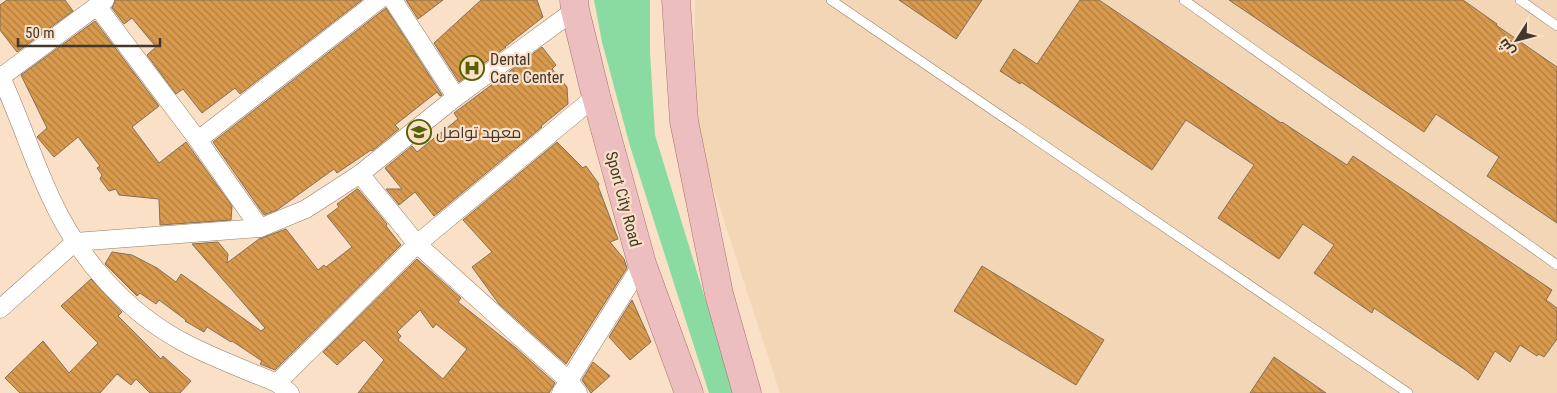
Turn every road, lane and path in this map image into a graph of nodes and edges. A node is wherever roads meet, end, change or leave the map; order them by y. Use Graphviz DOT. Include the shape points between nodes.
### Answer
graph roads {
  1 [pos="379,0"];
  2 [pos="393,0"];
  3 [pos="676,0"];
  4 [pos="831,0"];
  5 [pos="1184,0"];
  6 [pos="1520,0"];
  7 [pos="101,3"];
  8 [pos="574,5"];
  9 [pos="1557,26"];
  10 [pos="0,76"];
  11 [pos="596,96"];
  12 [pos="456,97"];
  13 [pos="198,140"];
  14 [pos="360,174"];
  15 [pos="260,228"];
  16 [pos="75,242"];
  17 [pos="417,244"];
  18 [pos="642,264"];
  19 [pos="1557,265"];
  20 [pos="0,309"];
  21 [pos="283,388"];
  22 [pos="569,389"];
  23 [pos="690,393"];
  24 [pos="747,393"];
  25 [pos="1408,393"];
  1 -- 13 [label="street"];
  2 -- 12 [label="street"];
  3 -- 24 [label="main road" via="684,121 719,294"];
  4 -- 25 [label="lane"];
  5 -- 19 [label="lane"];
  6 -- 9 [label="lane"];
  7 -- 10 [label="street"];
  7 -- 13 [label="street"];
  8 -- 11 [label="main road, Sport City Road"];
  8 -- 12 [label="street"];
  10 -- 16 [label="street" via="51,198"];
  11 -- 17 [label="street"];
  11 -- 18 [label="main road, Sport City Road"];
  12 -- 14 [label="street"];
  13 -- 15 [label="street"];
  14 -- 15 [label="street" via="306,209"];
  14 -- 17 [label="street"];
  15 -- 16 [label="street"];
  16 -- 20 [label="street"];
  16 -- 21 [label="street" via="114,289 158,326 183,342"];
  17 -- 21 [label="street"];
  17 -- 22 [label="street"];
  18 -- 22 [label="street"];
  18 -- 23 [label="main road, Sport City Road"];
}
